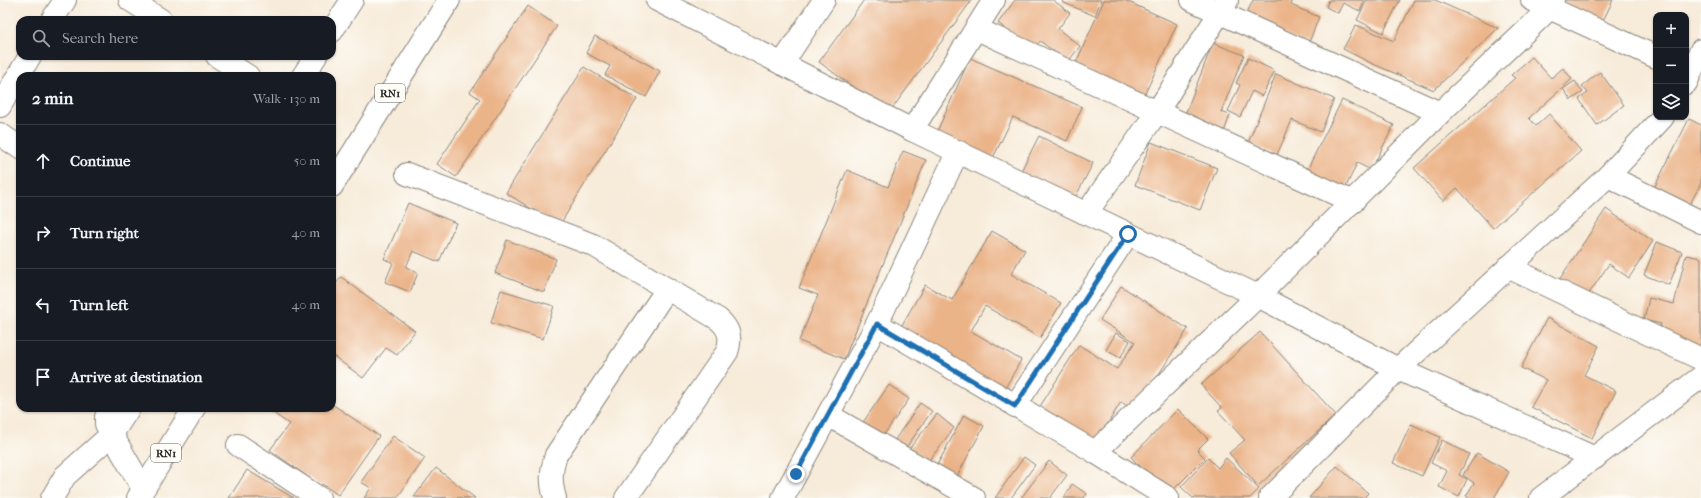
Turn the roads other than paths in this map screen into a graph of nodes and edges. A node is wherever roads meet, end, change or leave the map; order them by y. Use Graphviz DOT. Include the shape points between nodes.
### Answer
graph roads {
  1 [pos="65,0"];
  2 [pos="130,0"];
  3 [pos="352,0"];
  4 [pos="449,0"];
  5 [pos="657,0"];
  6 [pos="824,0"];
  7 [pos="994,0"];
  8 [pos="1192,0"];
  9 [pos="1545,3"];
  10 [pos="1224,6"];
  11 [pos="55,16"];
  12 [pos="155,16"];
  13 [pos="336,25"];
  14 [pos="977,29"];
  15 [pos="1701,50"];
  16 [pos="1653,56"];
  17 [pos="28,60"];
  18 [pos="223,60"];
  19 [pos="313,60"];
  20 [pos="782,64"];
  21 [pos="20,72"];
  22 [pos="242,72"];
  23 [pos="306,72"];
  24 [pos="1691,76"];
  25 [pos="16,79"];
  26 [pos="0,106"];
  27 [pos="1157,112"];
  28 [pos="1440,113"];
  29 [pos="1660,120"];
  30 [pos="912,130"];
  31 [pos="0,134"];
  32 [pos="16,145"];
  33 [pos="958,151"];
  34 [pos="407,174"];
  35 [pos="1608,176"];
  36 [pos="336,180"];
  37 [pos="1353,202"];
  38 [pos="1086,214"];
  39 [pos="1701,222"];
  40 [pos="1128,234"];
  41 [pos="1508,267"];
  42 [pos="666,288"];
  43 [pos="1258,296"];
  44 [pos="877,324"];
  45 [pos="1701,359"];
  46 [pos="1398,369"];
  47 [pos="1701,377"];
  48 [pos="1015,406"];
  49 [pos="107,412"];
  50 [pos="126,412"];
  51 [pos="192,412"];
  52 [pos="828,415"];
  53 [pos="112,434"];
  54 [pos="238,445"];
  55 [pos="1096,452"];
  56 [pos="1595,458"];
  57 [pos="141,493"];
  58 [pos="52,498"];
  59 [pos="319,498"];
  60 [pos="555,498"];
  61 [pos="626,498"];
  62 [pos="783,498"];
  63 [pos="974,498"];
  64 [pos="1168,498"];
  65 [pos="1270,498"];
  66 [pos="1541,498"];
  1 -- 11 [label="street"];
  2 -- 12 [label="street"];
  3 -- 13 [label="street"];
  4 -- 36 [label="street, RN1"];
  5 -- 20 [label="street"];
  6 -- 20 [label="street"];
  7 -- 14 [label="street"];
  8 -- 10 [label="street"];
  9 -- 16 [label="street"];
  9 -- 28 [label="street"];
  10 -- 27 [label="street"];
  10 -- 28 [label="street"];
  14 -- 27 [label="street"];
  14 -- 30 [label="street"];
  15 -- 24 [label="street"];
  17 -- 21 [label="street"];
  18 -- 22 [label="street"];
  19 -- 23 [label="street"];
  20 -- 30 [label="street"];
  25 -- 26 [label="street"];
  27 -- 37 [label="street"];
  27 -- 38 [label="street"];
  28 -- 37 [label="street"];
  29 -- 35 [label="street"];
  30 -- 33 [label="street"];
  31 -- 32 [label="street"];
  33 -- 38 [label="street"];
  33 -- 44 [label="street"];
  34 -- 42 [label="street" via="593,245"];
  35 -- 39 [label="street"];
  35 -- 41 [label="street"];
  37 -- 43 [label="street"];
  38 -- 40 [label="street"];
  40 -- 43 [label="street"];
  40 -- 48 [label="street"];
  41 -- 45 [label="street"];
  41 -- 46 [label="street"];
  42 -- 60 [label="street" via="556,455 551,485"];
  42 -- 61 [label="street" via="725,325 729,346"];
  43 -- 46 [label="street"];
  43 -- 55 [label="street"];
  44 -- 48 [label="street"];
  44 -- 52 [label="street"];
  46 -- 56 [label="street"];
  46 -- 65 [label="street"];
  47 -- 56 [label="street"];
  48 -- 55 [label="street"];
  49 -- 53 [label="street" via="106,424"];
  50 -- 53 [label="street"];
  51 -- 57 [label="street, RN1"];
  52 -- 62 [label="street"];
  52 -- 63 [label="street"];
  53 -- 57 [label="street"];
  53 -- 58 [label="street" via="65,476"];
  54 -- 59 [label="street"];
  55 -- 64 [label="street"];
  56 -- 66 [label="street"];
}
